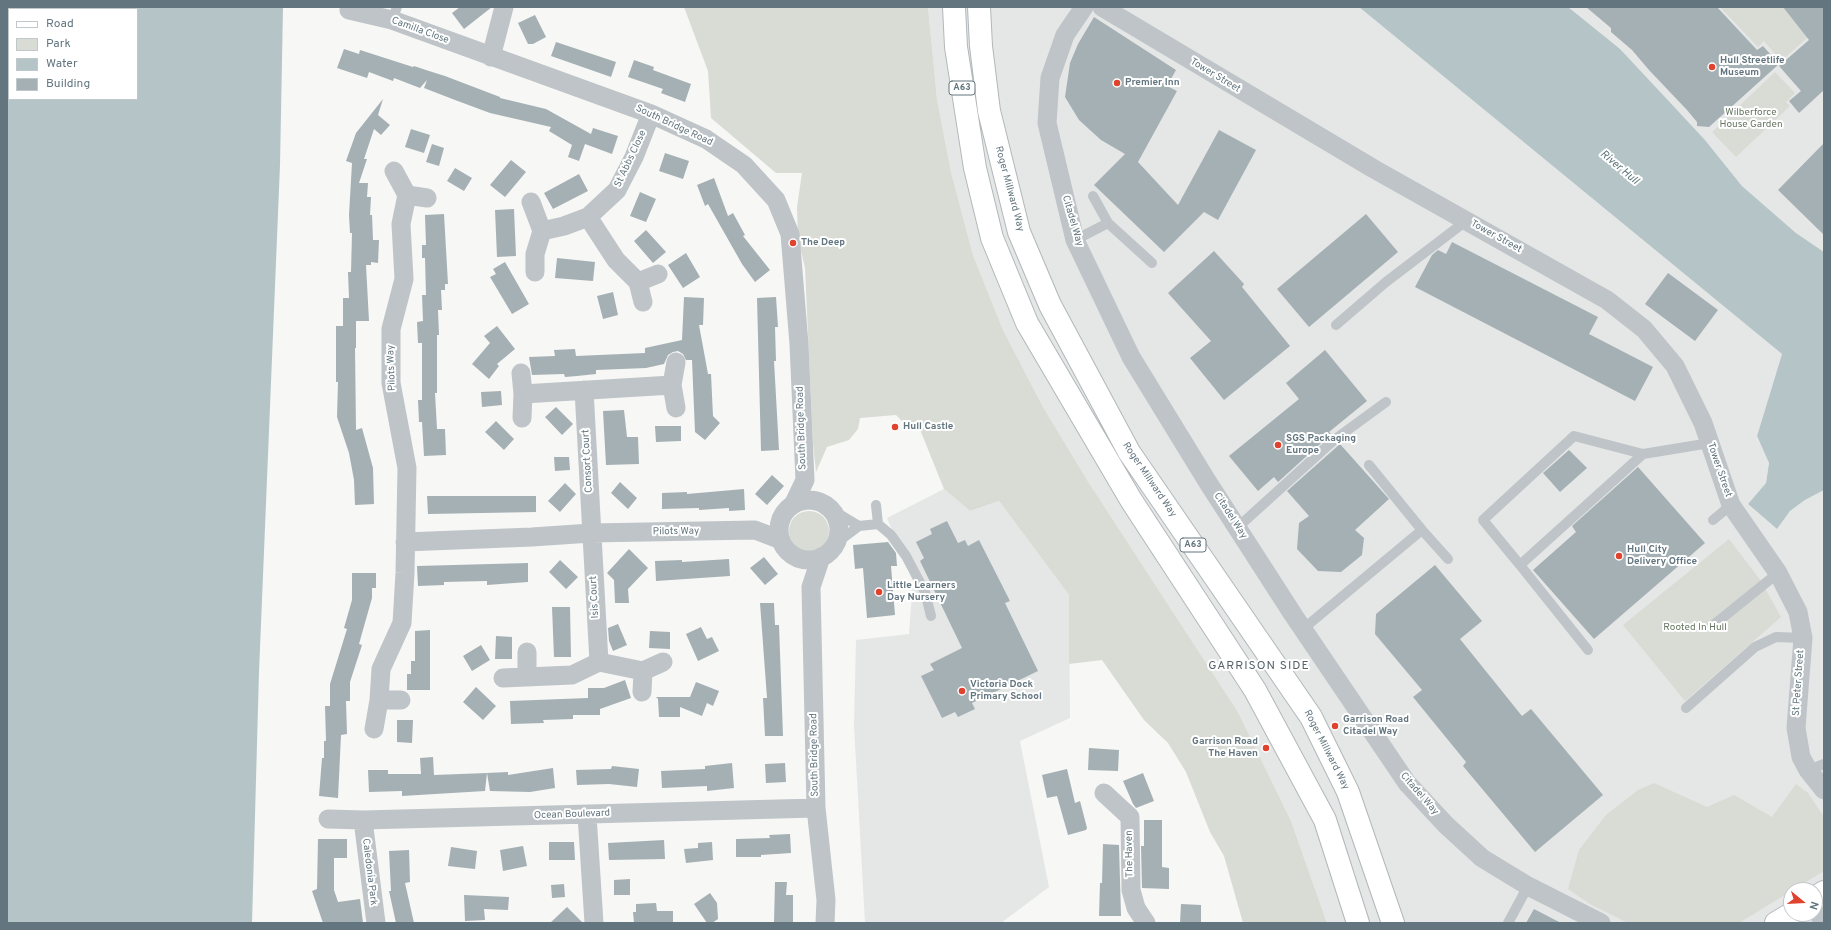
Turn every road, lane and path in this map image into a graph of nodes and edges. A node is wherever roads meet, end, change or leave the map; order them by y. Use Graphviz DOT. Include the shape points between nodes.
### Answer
graph roads {
  1 [pos="504,7"];
  2 [pos="954,7"];
  3 [pos="979,7"];
  4 [pos="1084,7"];
  5 [pos="1102,7"];
  6 [pos="348,10"];
  7 [pos="395,14"];
  8 [pos="491,57"];
  9 [pos="651,114"];
  10 [pos="394,171"];
  11 [pos="408,195"];
  12 [pos="1093,196"];
  13 [pos="427,198"];
  14 [pos="531,202"];
  15 [pos="588,217"];
  16 [pos="1466,221"];
  17 [pos="1108,223"];
  18 [pos="542,231"];
  19 [pos="1075,240"];
  20 [pos="1152,263"];
  21 [pos="535,272"];
  22 [pos="658,274"];
  23 [pos="638,282"];
  24 [pos="643,302"];
  25 [pos="1336,325"];
  26 [pos="676,362"];
  27 [pos="521,373"];
  28 [pos="672,385"];
  29 [pos="584,390"];
  30 [pos="523,394"];
  31 [pos="1386,402"];
  32 [pos="676,408"];
  33 [pos="522,418"];
  34 [pos="1710,443"];
  35 [pos="1643,454"];
  36 [pos="1369,465"];
  37 [pos="804,480"];
  38 [pos="825,505"];
  39 [pos="876,505"];
  40 [pos="1731,505"];
  41 [pos="789,509"];
  42 [pos="1713,520"];
  43 [pos="878,524"];
  44 [pos="859,526"];
  45 [pos="1237,528"];
  46 [pos="755,530"];
  47 [pos="1422,530"];
  48 [pos="591,533"];
  49 [pos="781,540"];
  50 [pos="405,542"];
  51 [pos="836,544"];
  52 [pos="793,555"];
  53 [pos="821,557"];
  54 [pos="1448,559"];
  55 [pos="1520,565"];
  56 [pos="1778,573"];
  57 [pos="812,587"];
  58 [pos="930,616"];
  59 [pos="1711,627"];
  60 [pos="1303,629"];
  61 [pos="1803,638"];
  62 [pos="1588,650"];
  63 [pos="527,652"];
  64 [pos="599,662"];
  65 [pos="663,662"];
  66 [pos="644,671"];
  67 [pos="527,677"];
  68 [pos="503,678"];
  69 [pos="642,692"];
  70 [pos="379,700"];
  71 [pos="400,700"];
  72 [pos="1686,708"];
  73 [pos="374,729"];
  74 [pos="1816,767"];
  75 [pos="1824,790"];
  76 [pos="1104,793"];
  77 [pos="816,808"];
  78 [pos="587,815"];
  79 [pos="328,818"];
  80 [pos="363,820"];
  81 [pos="1528,886"];
  82 [pos="1355,918"];
  83 [pos="376,923"];
  84 [pos="594,923"];
  85 [pos="825,923"];
  86 [pos="1146,923"];
  87 [pos="1393,923"];
  88 [pos="1508,923"];
  89 [pos="1601,923"];
  1 -- 8 [label="street"];
  2 -- 82 [label="highway, A63" via="956,47 975,168 992,238 1027,323 1131,500 1255,690 1325,820"];
  3 -- 87 [label="highway, Roger Millward Way / A63" via="989,111 1020,232 1050,305 1129,452 1311,717 1348,792"];
  4 -- 19 [label="street, Citadel Way" via="1065,35 1050,78 1047,123"];
  5 -- 16 [label="street, Tower Street" via="1354,158"];
  6 -- 7 [label="street, Camilla Close"];
  7 -- 8 [label="street, Camilla Close"];
  8 -- 9 [label="street, South Bridge Road"];
  9 -- 15 [label="street, St Abbs Close" via="634,157 617,190"];
  9 -- 37 [label="street, South Bridge Road" via="706,139 744,165 776,200 790,234 799,344"];
  10 -- 11 [label="street"];
  11 -- 13 [label="street"];
  11 -- 50 [label="street, Pilots Way" via="401,224 404,279 391,329 390,384 407,468"];
  12 -- 17 [label="lane"];
  14 -- 18 [label="street"];
  15 -- 18 [label="street, St Abbs Close"];
  15 -- 23 [label="street" via="616,260"];
  16 -- 25 [label="lane" via="1386,282"];
  16 -- 34 [label="street, Tower Street" via="1607,300 1644,329 1675,366 1703,422"];
  17 -- 19 [label="lane"];
  17 -- 20 [label="lane"];
  18 -- 21 [label="street" via="535,254"];
  19 -- 45 [label="street, Citadel Way" via="1131,357"];
  22 -- 23 [label="street"];
  23 -- 24 [label="street"];
  26 -- 28 [label="street"];
  27 -- 30 [label="street"];
  28 -- 29 [label="street"];
  28 -- 32 [label="street"];
  29 -- 30 [label="street"];
  29 -- 48 [label="street, Consort Court"];
  30 -- 33 [label="street"];
  31 -- 45 [label="lane" via="1334,440"];
  34 -- 35 [label="lane"];
  34 -- 40 [label="street, Tower Street"];
  35 -- 55 [label="lane"];
  35 -- 55 [label="lane" via="1574,436 1483,520"];
  36 -- 47 [label="lane"];
  37 -- 38 [label="street, South Bridge Road"];
  37 -- 41 [label="street, South Bridge Road"];
  38 -- 41 [label="street" via="807,501"];
  38 -- 44 [label="lane"];
  38 -- 51 [label="street" via="835,516 838,525 839,535"];
  39 -- 43 [label="lane"];
  40 -- 42 [label="lane"];
  40 -- 56 [label="street, Tower Street"];
  41 -- 46 [label="street, Pilots Way"];
  41 -- 49 [label="street" via="781,521"];
  43 -- 44 [label="lane"];
  43 -- 58 [label="lane" via="891,535 906,556 925,592"];
  44 -- 51 [label="lane"];
  45 -- 60 [label="street, Citadel Way"];
  46 -- 48 [label="street, Pilots Way"];
  46 -- 49 [label="street, Pilots Way"];
  47 -- 54 [label="lane"];
  47 -- 60 [label="lane"];
  48 -- 50 [label="street, Pilots Way"];
  48 -- 64 [label="street, Isis Court"];
  49 -- 52 [label="street"];
  50 -- 70 [label="street, Pilots Way" via="402,623 381,669"];
  51 -- 53 [label="street" via="830,552"];
  52 -- 53 [label="street" via="812,560"];
  52 -- 57 [label="street, South Bridge Road"];
  53 -- 57 [label="street, South Bridge Road"];
  55 -- 62 [label="lane"];
  56 -- 59 [label="lane"];
  56 -- 61 [label="street, St Peter Street" via="1798,612"];
  57 -- 77 [label="street, South Bridge Road"];
  60 -- 81 [label="street, Citadel Way" via="1407,783 1446,825 1482,858"];
  61 -- 72 [label="lane" via="1776,637 1755,647"];
  61 -- 74 [label="street, St Peter Street" via="1796,728 1801,757"];
  63 -- 67 [label="street"];
  64 -- 66 [label="street"];
  64 -- 67 [label="street" via="572,675"];
  65 -- 66 [label="street"];
  66 -- 69 [label="street"];
  67 -- 68 [label="street"];
  70 -- 71 [label="street"];
  70 -- 73 [label="street, Pilots Way"];
  74 -- 75 [label="street, St Peter Street"];
  76 -- 86 [label="street, The Haven" via="1130,817 1131,890 1136,908"];
  77 -- 78 [label="street, Ocean Boulevard"];
  77 -- 85 [label="street, South Bridge Road" via="826,900"];
  78 -- 80 [label="street, Ocean Boulevard"];
  78 -- 84 [label="street"];
  79 -- 80 [label="street, Ocean Boulevard"];
  80 -- 83 [label="street, Caledonia Park"];
  81 -- 88 [label="lane"];
  81 -- 89 [label="street, Citadel Way"];
}
